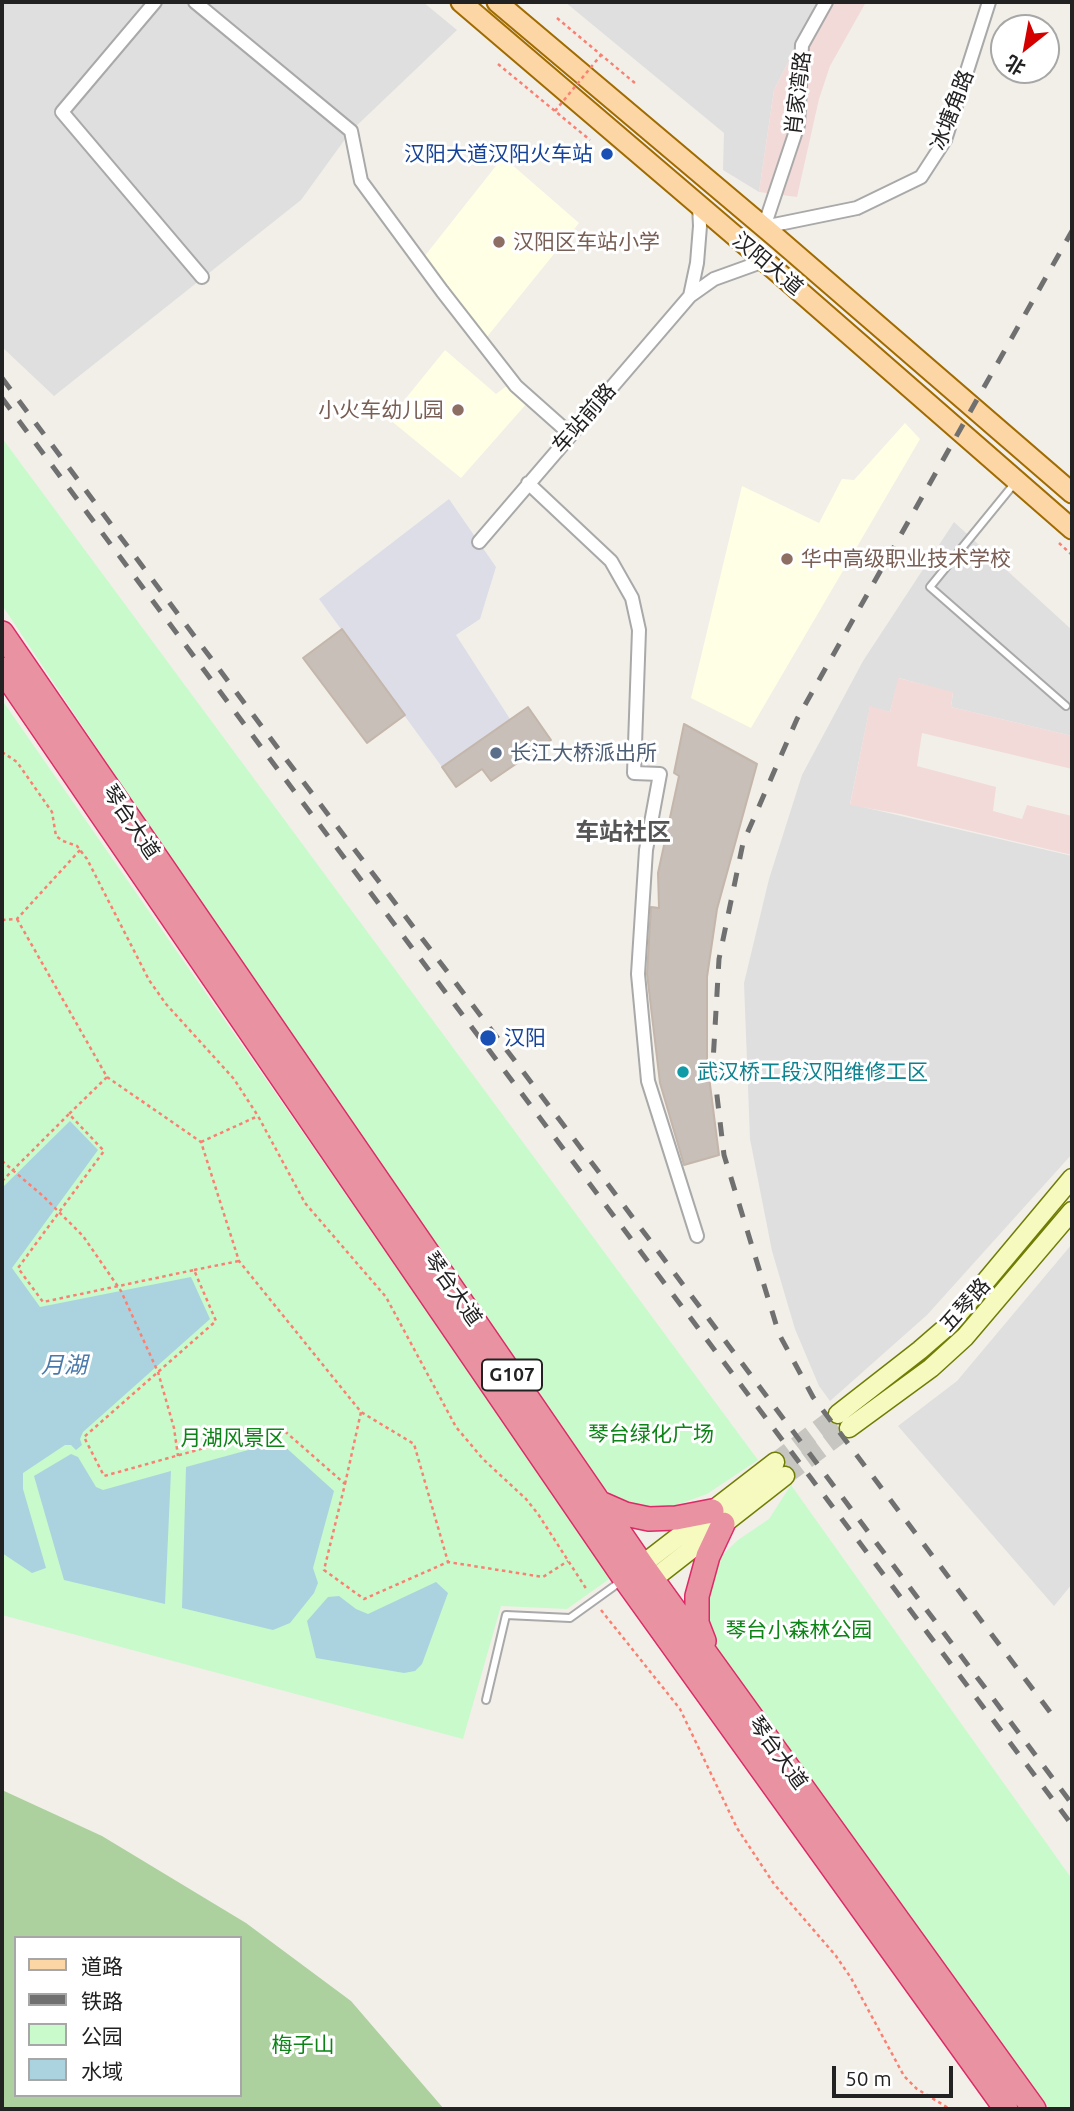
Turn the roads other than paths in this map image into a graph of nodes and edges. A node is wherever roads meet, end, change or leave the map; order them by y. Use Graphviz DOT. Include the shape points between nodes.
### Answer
graph roads {
  1 [pos="155,2"];
  2 [pos="195,2"];
  3 [pos="461,2"];
  4 [pos="497,2"];
  5 [pos="826,2"];
  6 [pos="989,2"];
  7 [pos="699,206"];
  8 [pos="764,228"];
  9 [pos="764,261"];
  10 [pos="202,277"];
  11 [pos="690,296"];
  12 [pos="570,435"];
  13 [pos="1017,481"];
  14 [pos="528,483"];
  15 [pos="1072,493"];
  16 [pos="1072,529"];
  17 [pos="479,542"];
  18 [pos="2,633"];
  19 [pos="2,669"];
  20 [pos="1066,706"];
  21 [pos="1072,1178"];
  22 [pos="1072,1211"];
  23 [pos="697,1236"];
  24 [pos="780,1469"];
  25 [pos="600,1503"];
  26 [pos="718,1517"];
  27 [pos="639,1579"];
  28 [pos="713,1664"];
  29 [pos="486,1700"];
  30 [pos="1006,2109"];
  31 [pos="1034,2109"];
  1 -- 10 [label="street" via="62,112"];
  2 -- 12 [label="street" via="351,131 361,181 516,386"];
  3 -- 7 [label="main road, 汉阳大道"];
  4 -- 8 [label="main road, 汉阳大道"];
  5 -- 8 [label="street, 肖家湾路" via="802,45 798,125"];
  6 -- 8 [label="street, 冰塘角路" via="945,140 921,177 856,208"];
  7 -- 9 [label="main road, 汉阳大道"];
  7 -- 11 [label="street" via="701,226"];
  8 -- 15 [label="main road, 汉阳大道"];
  9 -- 11 [label="street" via="714,279"];
  9 -- 13 [label="main road, 汉阳大道"];
  11 -- 12 [label="street, 车站前路"];
  12 -- 14 [label="street, 车站前路"];
  13 -- 16 [label="main road, 汉阳大道"];
  13 -- 20 [label="lane" via="930,587"];
  14 -- 17 [label="street, 车站前路"];
  14 -- 23 [label="street" via="611,561 632,598 639,630 634,773 660,774 646,850 638,974 647,1068"];
  18 -- 25 [label="highway, 琴台大道 / G107"];
  19 -- 27 [label="highway, 琴台大道 / G107"];
  21 -- 22 [label="main road, 五琴路" via="950,1324 844,1421 943,1359"];
  24 -- 26 [label="main road"];
  25 -- 26 [label="highway" via="649,1519"];
  25 -- 27 [label="highway, 琴台大道 / G107"];
  26 -- 27 [label="main road"];
  26 -- 28 [label="highway" via="696,1605 700,1632"];
  27 -- 28 [label="highway, 琴台大道 / G107"];
  27 -- 29 [label="lane" via="594,1600 570,1618 506,1615"];
  27 -- 30 [label="highway, 琴台大道 / G107"];
  28 -- 31 [label="highway, 琴台大道 / G107"];
}
